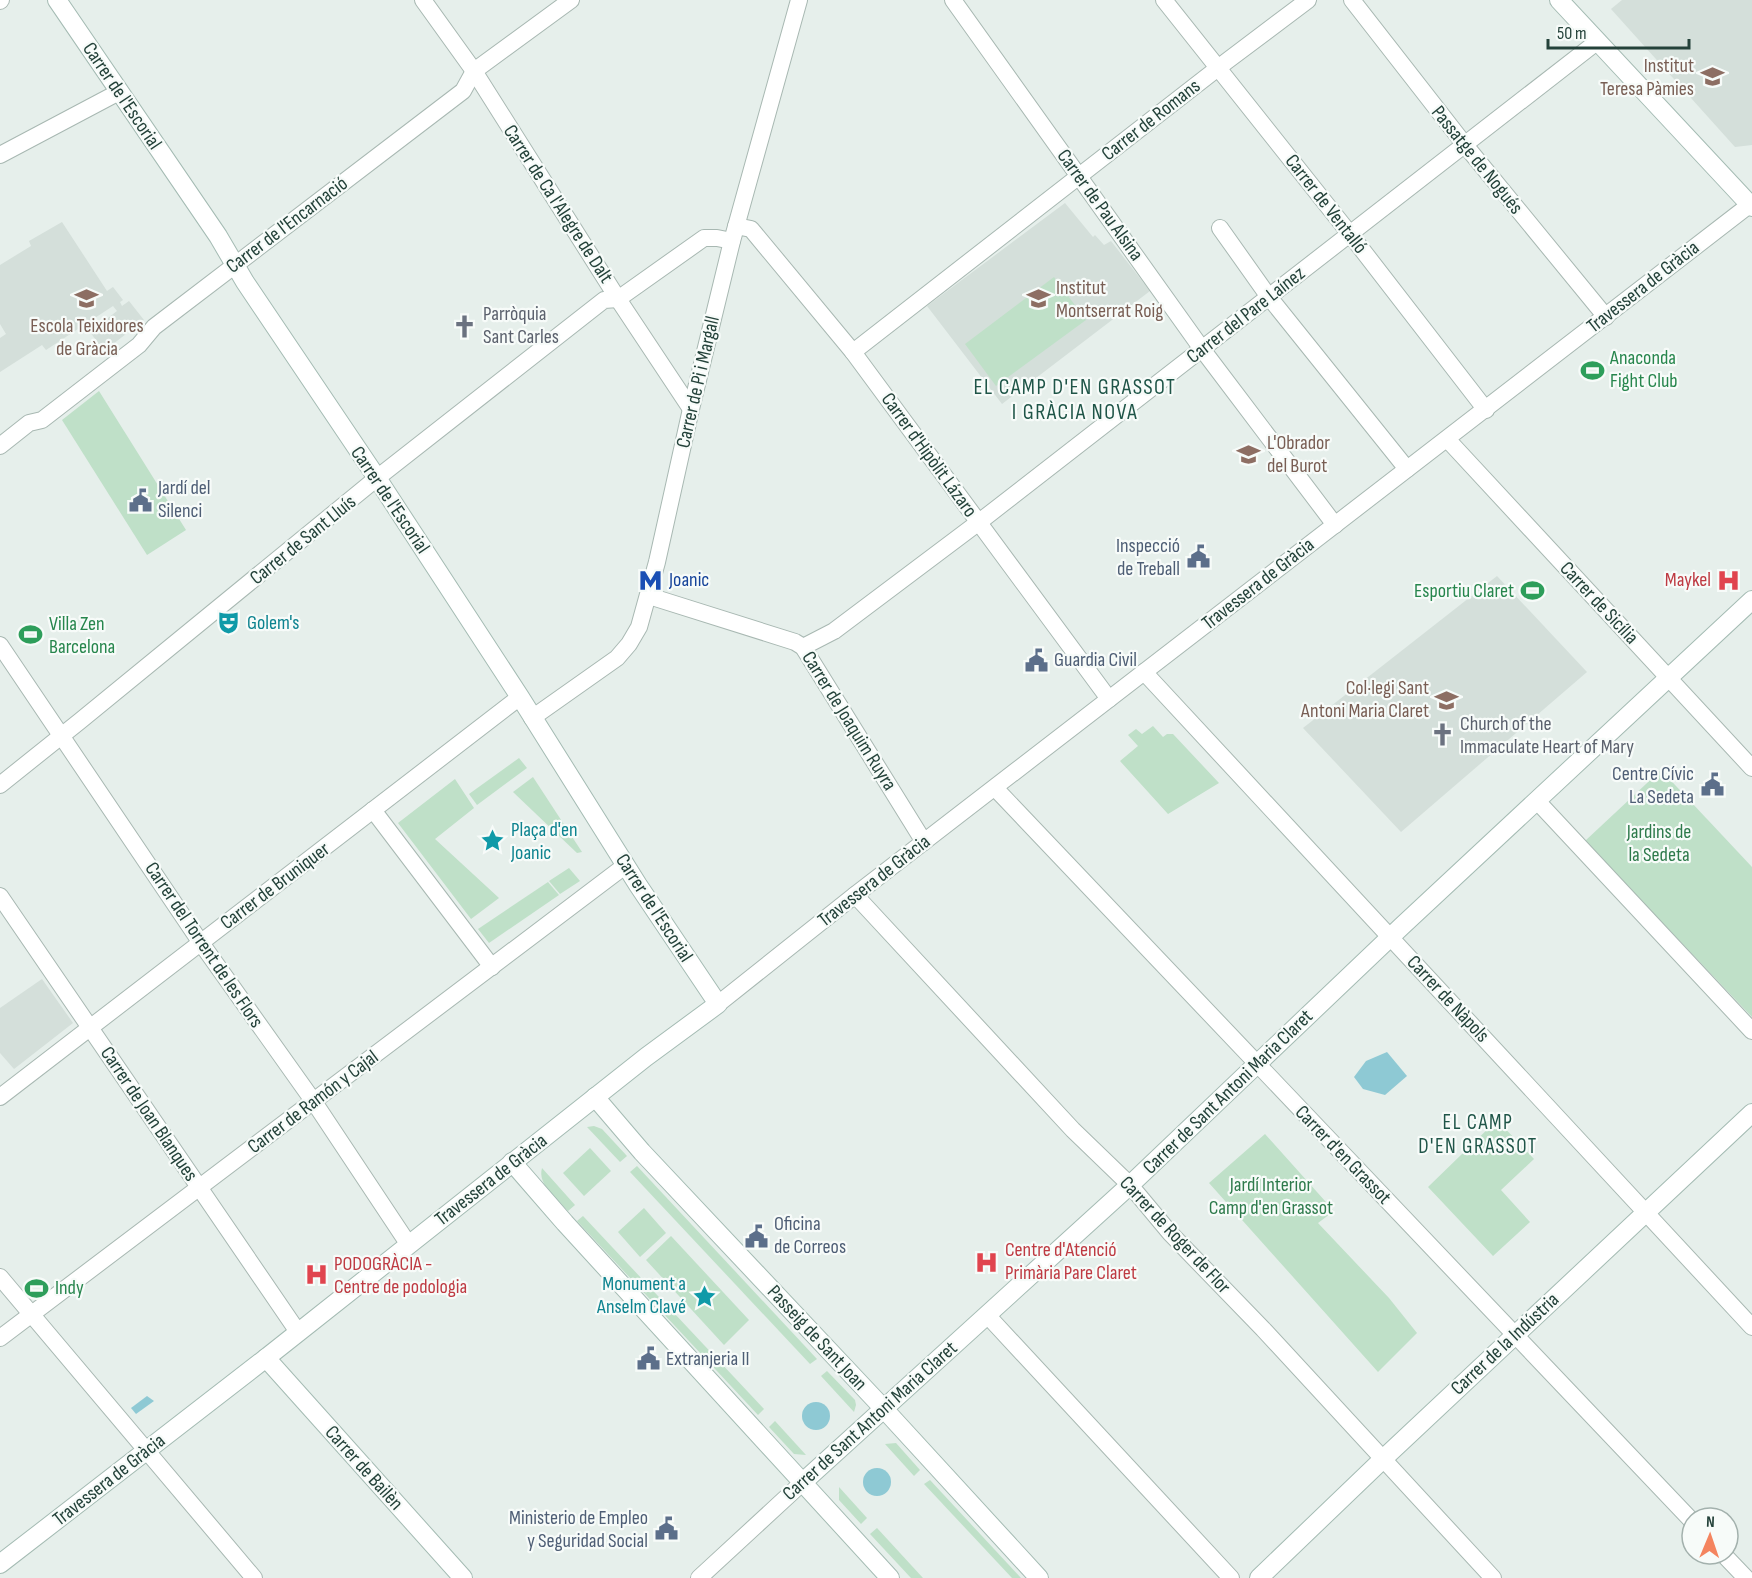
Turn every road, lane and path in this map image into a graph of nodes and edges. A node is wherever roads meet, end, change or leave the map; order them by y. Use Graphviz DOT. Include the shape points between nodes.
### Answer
graph roads {
  1 [pos="57,0"];
  2 [pos="423,0"];
  3 [pos="572,0"];
  4 [pos="799,0"];
  5 [pos="1164,0"];
  6 [pos="1308,0"];
  7 [pos="1352,0"];
  8 [pos="1559,0"];
  9 [pos="957,1"];
  10 [pos="1598,41"];
  11 [pos="1218,69"];
  12 [pos="474,71"];
  13 [pos="119,92"];
  14 [pos="1465,145"];
  15 [pos="0,155"];
  16 [pos="1079,176"];
  17 [pos="1751,205"];
  18 [pos="1220,228"];
  19 [pos="734,233"];
  20 [pos="1350,234"];
  21 [pos="234,266"];
  22 [pos="623,295"];
  23 [pos="1269,297"];
  24 [pos="1606,317"];
  25 [pos="1202,349"];
  26 [pos="853,351"];
  27 [pos="691,409"];
  28 [pos="1486,410"];
  29 [pos="1447,439"];
  30 [pos="0,446"];
  31 [pos="1407,469"];
  32 [pos="377,478"];
  33 [pos="978,523"];
  34 [pos="1335,525"];
  35 [pos="649,596"];
  36 [pos="1752,600"];
  37 [pos="0,645"];
  38 [pos="803,647"];
  39 [pos="1144,672"];
  40 [pos="1668,678"];
  41 [pos="520,697"];
  42 [pos="1109,699"];
  43 [pos="532,718"];
  44 [pos="63,735"];
  45 [pos="1752,768"];
  46 [pos="0,785"];
  47 [pos="995,788"];
  48 [pos="1537,801"];
  49 [pos="374,810"];
  50 [pos="924,842"];
  51 [pos="626,865"];
  52 [pos="855,895"];
  53 [pos="0,896"];
  54 [pos="1391,938"];
  55 [pos="201,943"];
  56 [pos="492,967"];
  57 [pos="718,1004"];
  58 [pos="90,1028"];
  59 [pos="1752,1031"];
  60 [pos="1257,1065"];
  61 [pos="0,1097"];
  62 [pos="595,1097"];
  63 [pos="314,1102"];
  64 [pos="1752,1113"];
  65 [pos="512,1162"];
  66 [pos="1130,1185"];
  67 [pos="199,1188"];
  68 [pos="1646,1212"];
  69 [pos="409,1245"];
  70 [pos="0,1277"];
  71 [pos="31,1314"];
  72 [pos="987,1316"];
  73 [pos="1752,1327"];
  74 [pos="298,1332"];
  75 [pos="1514,1336"];
  76 [pos="0,1338"];
  77 [pos="266,1359"];
  78 [pos="884,1409"];
  79 [pos="146,1451"];
  80 [pos="1383,1459"];
  81 [pos="802,1483"];
  82 [pos="1680,1509"];
  83 [pos="0,1564"];
  84 [pos="1734,1566"];
  85 [pos="246,1573"];
  86 [pos="463,1578"];
  87 [pos="699,1578"];
  88 [pos="890,1578"];
  89 [pos="1039,1578"];
  90 [pos="1231,1578"];
  91 [pos="1259,1578"];
  92 [pos="1493,1578"];
  93 [pos="1746,1578"];
  1 -- 13 [label="street, Carrer de l'Escorial"];
  2 -- 12 [label="street, Carrer de Ca l'Alegre de Dalt"];
  3 -- 12 [label="street, Carrer de l'Encarnació"];
  4 -- 19 [label="street, Carrer de Pi i Margall"];
  5 -- 11 [label="street, Carrer de Ventalló"];
  6 -- 11 [label="street, Carrer de Romans"];
  7 -- 14 [label="street, Passatge de Nogués"];
  8 -- 10 [label="street"];
  9 -- 16 [label="street, Carrer de Pau Alsina"];
  10 -- 14 [label="street, Carrer del Pare Laínez"];
  10 -- 17 [label="street"];
  11 -- 16 [label="street, Carrer de Romans"];
  11 -- 20 [label="street, Carrer de Ventalló"];
  12 -- 21 [label="street, Carrer de l'Encarnació" via="463,91"];
  12 -- 22 [label="street, Carrer de Ca l'Alegre de Dalt"];
  13 -- 15 [label="street"];
  13 -- 21 [label="street, Carrer de l'Escorial" via="218,236"];
  14 -- 20 [label="street, Carrer del Pare Laínez"];
  14 -- 24 [label="street, Passatge de Nogués"];
  16 -- 25 [label="street, Carrer de Pau Alsina"];
  16 -- 26 [label="street, Carrer de Romans"];
  17 -- 24 [label="street, Travessera de Gràcia"];
  18 -- 23 [label="street"];
  19 -- 22 [label="street, Carrer de Sant Lluís" via="704,238"];
  19 -- 26 [label="street, Carrer d'Hipòlit Lázaro" via="751,229"];
  19 -- 27 [label="street, Carrer de Pi i Margall"];
  20 -- 23 [label="street, Carrer del Pare Laínez"];
  20 -- 28 [label="street, Carrer de Ventalló"];
  21 -- 30 [label="street, Carrer de l'Encarnació" via="51,414 29,423"];
  21 -- 32 [label="street, Carrer de l'Escorial"];
  22 -- 27 [label="street, Carrer de Ca l'Alegre de Dalt"];
  22 -- 32 [label="street, Carrer de Sant Lluís" via="604,300"];
  23 -- 25 [label="street, Carrer del Pare Laínez"];
  23 -- 31 [label="street"];
  24 -- 28 [label="street, Travessera de Gràcia"];
  25 -- 33 [label="street, Carrer del Pare Laínez"];
  25 -- 34 [label="street, Carrer de Pau Alsina"];
  26 -- 33 [label="street, Carrer d'Hipòlit Lázaro"];
  27 -- 35 [label="street, Carrer de Pi i Margall"];
  28 -- 29 [label="street, Travessera de Gràcia"];
  29 -- 31 [label="street, Travessera de Gràcia"];
  29 -- 40 [label="street, Carrer de Sicília"];
  31 -- 34 [label="street, Travessera de Gràcia"];
  32 -- 41 [label="street, Carrer de l'Escorial"];
  32 -- 44 [label="street, Carrer de Sant Lluís"];
  33 -- 38 [label="street, Carrer del Pare Laínez" via="834,631"];
  33 -- 42 [label="street, Carrer d'Hipòlit Lázaro"];
  34 -- 39 [label="street, Travessera de Gràcia"];
  35 -- 38 [label="street, Carrer de Joaquim Ruyra"];
  35 -- 43 [label="street, Carrer de Pi i Margall" via="639,627 617,658"];
  36 -- 40 [label="street, Carrer de Sant Antoni Maria Claret"];
  37 -- 44 [label="street, Carrer del Torrent de les Flors"];
  38 -- 50 [label="street, Carrer de Joaquim Ruyra"];
  39 -- 42 [label="street, Travessera de Gràcia"];
  39 -- 54 [label="street, Carrer de Nàpols"];
  40 -- 45 [label="street, Carrer de Sicília"];
  40 -- 48 [label="street, Carrer de Sant Antoni Maria Claret"];
  41 -- 43 [label="street, Carrer de l'Escorial"];
  41 -- 49 [label="street, Carrer de Bruniquer"];
  42 -- 47 [label="street, Travessera de Gràcia"];
  43 -- 51 [label="street, Carrer de l'Escorial"];
  44 -- 46 [label="street, Carrer de Sant Lluís"];
  44 -- 55 [label="street, Carrer del Torrent de les Flors"];
  47 -- 50 [label="street, Travessera de Gràcia"];
  47 -- 60 [label="street, Carrer d'en Grassot"];
  48 -- 54 [label="street, Carrer de Sant Antoni Maria Claret"];
  48 -- 59 [label="street"];
  49 -- 55 [label="street, Carrer de Bruniquer"];
  49 -- 56 [label="street"];
  50 -- 52 [label="street, Travessera de Gràcia"];
  51 -- 56 [label="street, Carrer de Ramón y Cajal"];
  51 -- 57 [label="street, Carrer de l'Escorial"];
  52 -- 57 [label="street, Travessera de Gràcia"];
  52 -- 66 [label="street, Carrer de Roger de Flor" via="1073,1130"];
  53 -- 58 [label="street, Carrer de Joan Blanques"];
  54 -- 60 [label="street, Carrer de Sant Antoni Maria Claret"];
  54 -- 68 [label="street, Carrer de Nàpols"];
  55 -- 58 [label="street, Carrer de Bruniquer"];
  55 -- 63 [label="street, Carrer del Torrent de les Flors"];
  56 -- 63 [label="street, Carrer de Ramón y Cajal"];
  57 -- 62 [label="street, Travessera de Gràcia"];
  58 -- 61 [label="street, Carrer de Bruniquer"];
  58 -- 67 [label="street, Carrer de Joan Blanques"];
  60 -- 66 [label="street, Carrer de Sant Antoni Maria Claret"];
  60 -- 75 [label="street, Carrer d'en Grassot"];
  62 -- 65 [label="street, Travessera de Gràcia"];
  62 -- 78 [label="street, Passeig de Sant Joan"];
  63 -- 67 [label="street, Carrer de Ramón y Cajal"];
  63 -- 69 [label="street, Carrer del Torrent de les Flors"];
  64 -- 68 [label="street, Carrer de la Indústria"];
  65 -- 69 [label="street, Travessera de Gràcia"];
  65 -- 81 [label="street"];
  66 -- 72 [label="street, Carrer de Sant Antoni Maria Claret"];
  66 -- 80 [label="street, Carrer de Roger de Flor" via="1170,1233"];
  67 -- 71 [label="street, Carrer de Ramón y Cajal"];
  67 -- 74 [label="street, Carrer de Joan Blanques"];
  68 -- 73 [label="street, Carrer de Nàpols"];
  68 -- 75 [label="street, Carrer de la Indústria"];
  69 -- 74 [label="street, Travessera de Gràcia"];
  70 -- 71 [label="street"];
  71 -- 76 [label="street, Carrer de Ramón y Cajal"];
  71 -- 79 [label="street"];
  72 -- 78 [label="street, Carrer de Sant Antoni Maria Claret"];
  72 -- 90 [label="street"];
  74 -- 77 [label="street, Travessera de Gràcia"];
  75 -- 80 [label="street, Carrer de la Indústria"];
  75 -- 82 [label="street, Carrer d'en Grassot"];
  77 -- 79 [label="street, Travessera de Gràcia"];
  77 -- 86 [label="street, Carrer de Bailèn"];
  78 -- 81 [label="street, Carrer de Sant Antoni Maria Claret"];
  78 -- 89 [label="street, Passeig de Sant Joan"];
  79 -- 83 [label="street, Travessera de Gràcia"];
  79 -- 85 [label="street"];
  80 -- 91 [label="street, Carrer de la Indústria"];
  80 -- 92 [label="street, Carrer de Roger de Flor"];
  81 -- 87 [label="street, Carrer de Sant Antoni Maria Claret"];
  81 -- 88 [label="street"];
  84 -- 93 [label="street"];
}
